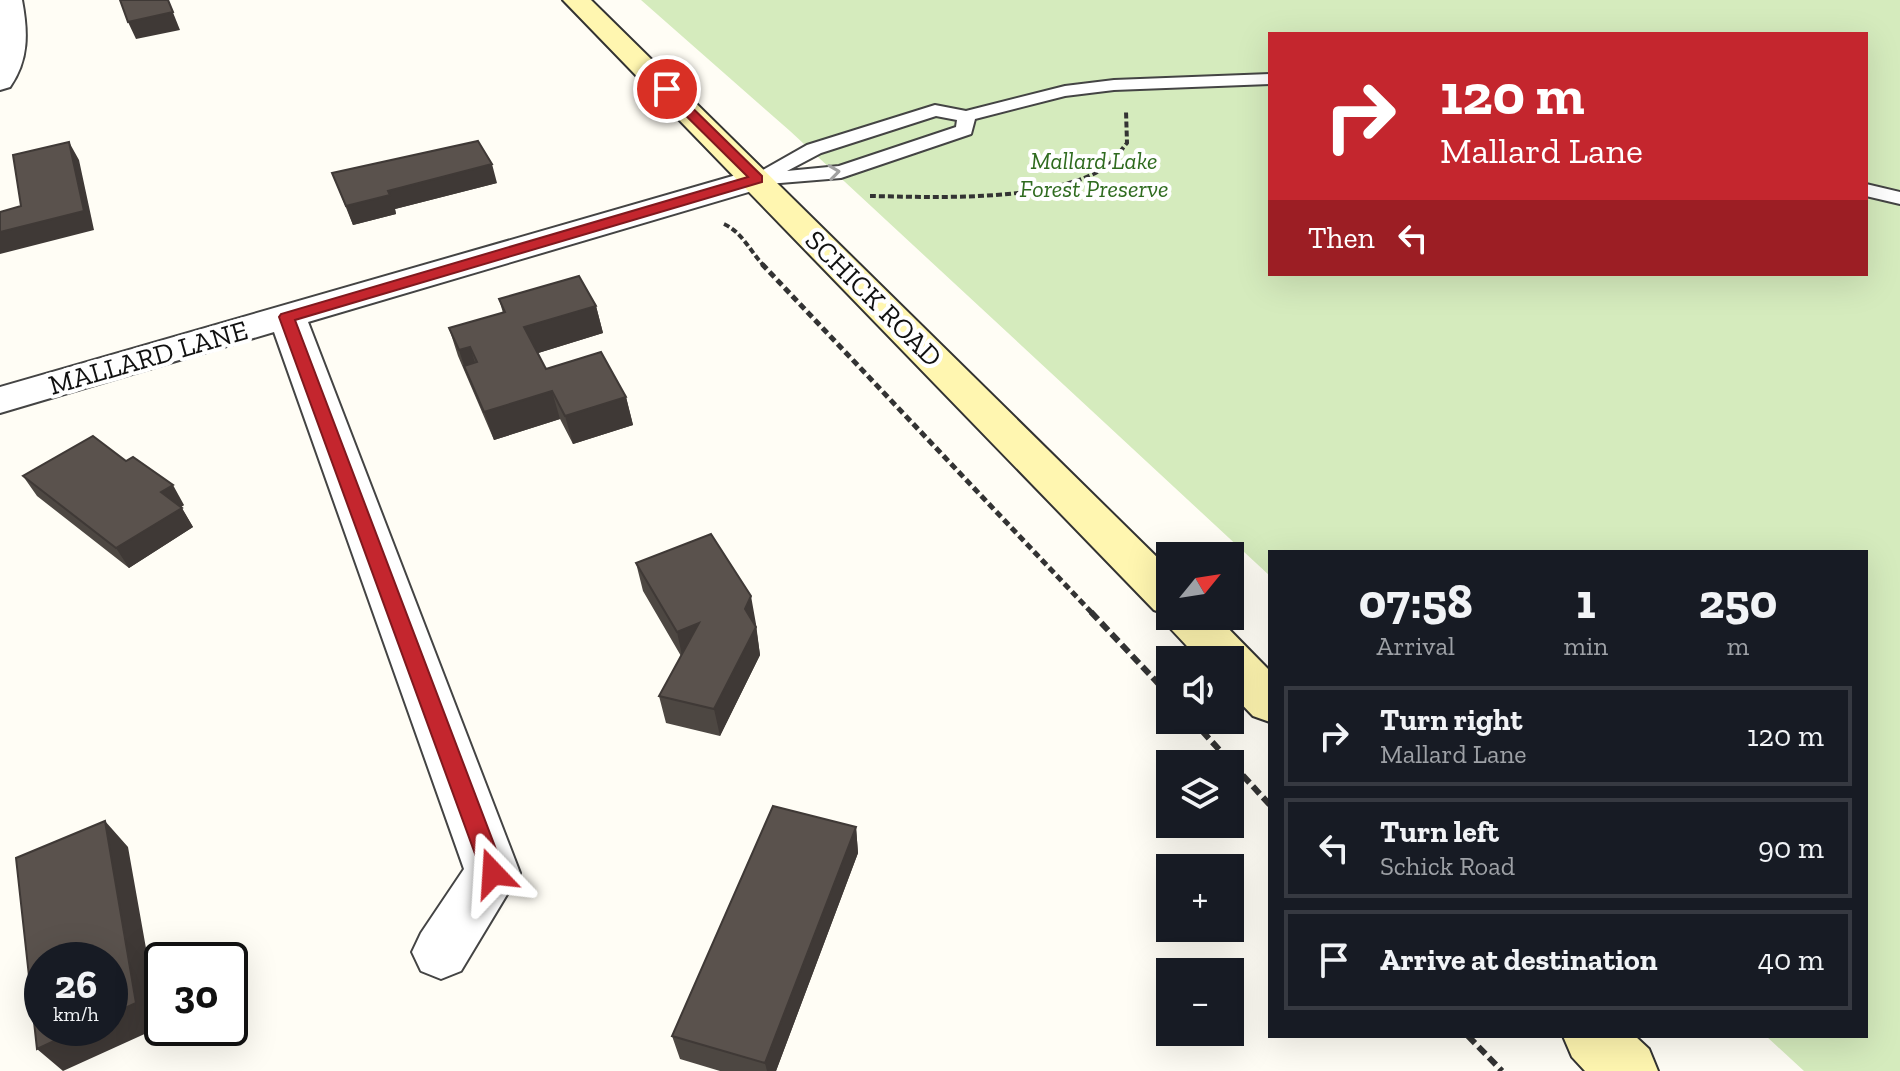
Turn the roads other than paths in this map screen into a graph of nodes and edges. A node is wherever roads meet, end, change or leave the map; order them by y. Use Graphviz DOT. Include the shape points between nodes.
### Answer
graph roads {
  1 [pos="9,0"];
  2 [pos="576,0"];
  3 [pos="1268,79"];
  4 [pos="0,81"];
  5 [pos="966,116"];
  6 [pos="757,179"];
  7 [pos="1868,190"];
  8 [pos="1900,198"];
  9 [pos="287,317"];
  10 [pos="0,400"];
  11 [pos="1156,584"];
  12 [pos="1201,630"];
  13 [pos="1216,646"];
  14 [pos="1244,675"];
  15 [pos="1268,700"];
  16 [pos="441,952"];
  17 [pos="1595,1038"];
  18 [pos="1627,1071"];
  1 -- 4 [label="street" via="14,52"];
  2 -- 6 [label="street, SCHICK ROAD"];
  3 -- 5 [label="lane" via="1114,85 1065,91"];
  5 -- 6 [label="lane" via="935,110 814,149"];
  6 -- 5 [label="lane, one-way" via="841,172 965,130"];
  6 -- 9 [label="street, MALLARD LANE"];
  6 -- 11 [label="street, SCHICK ROAD"];
  7 -- 8 [label="lane"];
  9 -- 10 [label="street, MALLARD LANE"];
  9 -- 16 [label="street" via="493,873"];
  12 -- 13 [label="street"];
  14 -- 15 [label="street"];
  17 -- 18 [label="street"];
}
